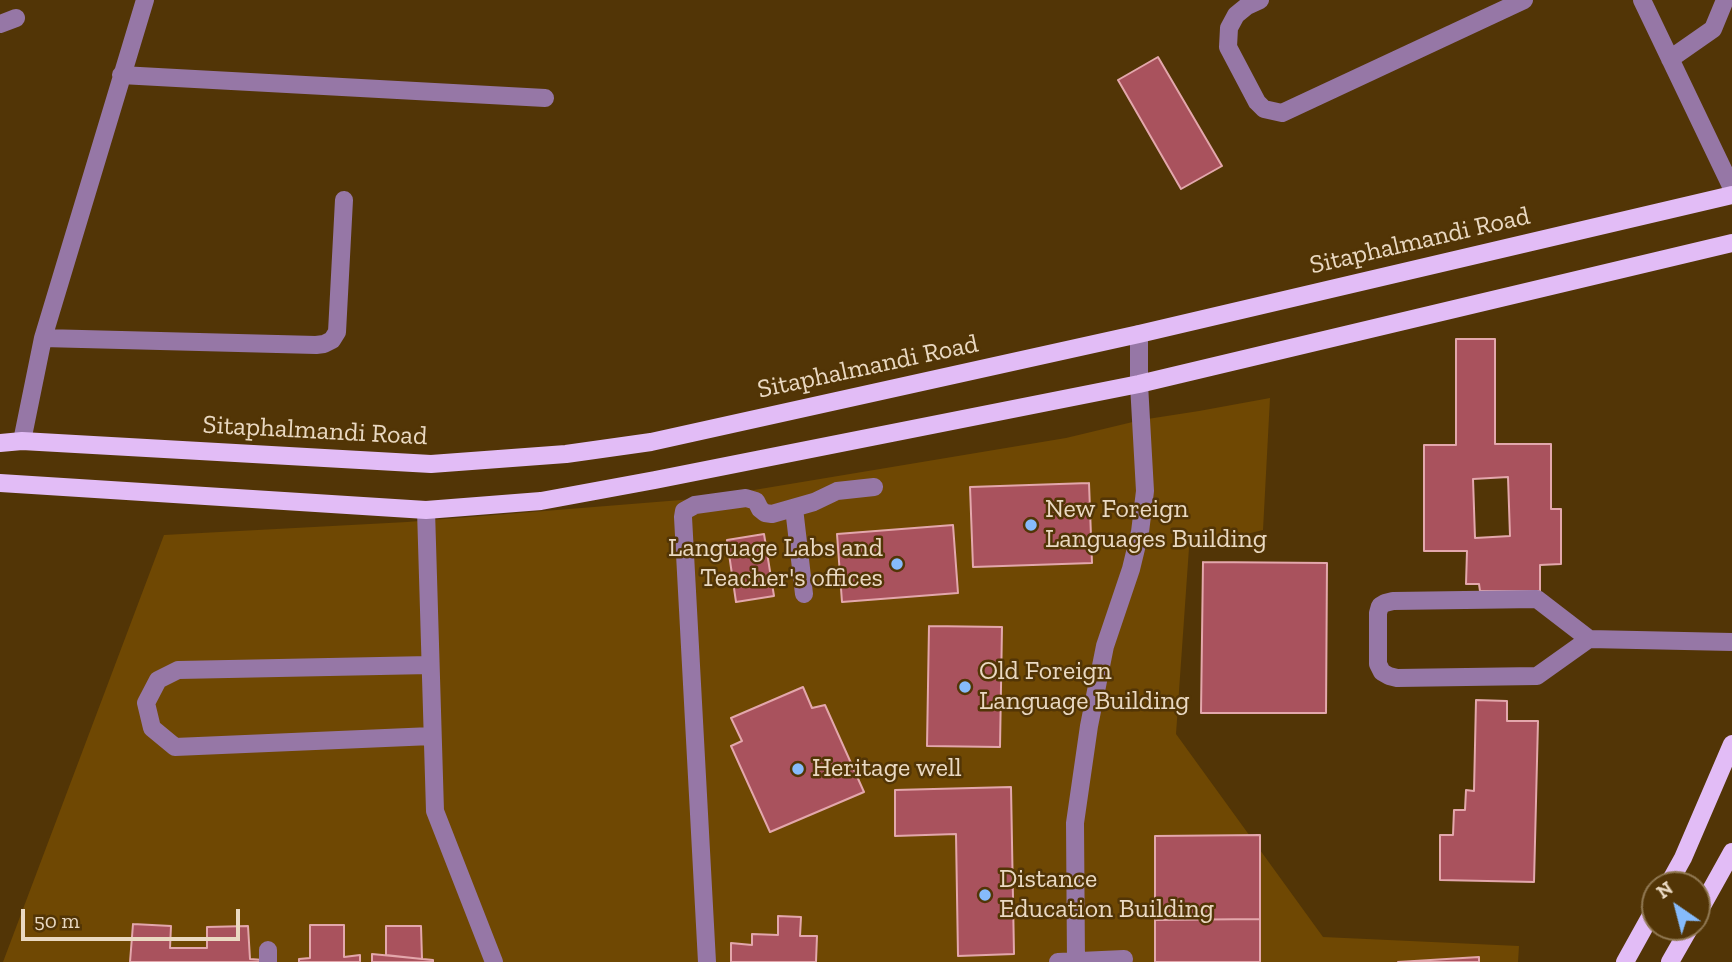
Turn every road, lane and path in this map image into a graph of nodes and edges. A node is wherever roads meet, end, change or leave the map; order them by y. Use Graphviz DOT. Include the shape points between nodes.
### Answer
graph roads {
  1 [pos="145,0"];
  2 [pos="1260,0"];
  3 [pos="1524,0"];
  4 [pos="1642,0"];
  5 [pos="1725,0"];
  6 [pos="1670,59"];
  7 [pos="121,75"];
  8 [pos="545,98"];
  9 [pos="1732,188"];
  10 [pos="1732,195"];
  11 [pos="344,200"];
  12 [pos="1732,243"];
  13 [pos="1139,334"];
  14 [pos="43,338"];
  15 [pos="1139,384"];
  16 [pos="22,441"];
  17 [pos="0,443"];
  18 [pos="0,483"];
  19 [pos="874,487"];
  20 [pos="794,508"];
  21 [pos="426,510"];
  22 [pos="804,594"];
  23 [pos="1589,639"];
  24 [pos="1732,642"];
  25 [pos="430,665"];
  26 [pos="432,736"];
  27 [pos="1732,744"];
  28 [pos="1732,852"];
  29 [pos="1676,871"];
  30 [pos="1711,890"];
  31 [pos="1641,933"];
  32 [pos="1682,941"];
  33 [pos="1124,959"];
  34 [pos="494,962"];
  35 [pos="707,962"];
  36 [pos="1058,962"];
  37 [pos="1076,962"];
  38 [pos="1625,962"];
  39 [pos="1670,962"];
  1 -- 7 [label="lane"];
  2 -- 3 [label="lane" via="1236,15 1229,28 1228,47 1256,102 1282,113"];
  4 -- 6 [label="lane"];
  5 -- 6 [label="lane" via="1713,29"];
  6 -- 9 [label="lane"];
  7 -- 8 [label="lane"];
  7 -- 14 [label="lane"];
  10 -- 13 [label="main road, Sitaphalmandi Road"];
  11 -- 14 [label="lane" via="337,332 324,344"];
  12 -- 15 [label="main road"];
  13 -- 15 [label="lane"];
  13 -- 16 [label="main road, Sitaphalmandi Road" via="651,442 566,454 430,464"];
  14 -- 16 [label="lane"];
  15 -- 21 [label="main road" via="541,501"];
  15 -- 37 [label="lane" via="1145,491 1137,544 1105,646 1089,726 1075,823"];
  16 -- 17 [label="main road, Sitaphalmandi Road"];
  18 -- 21 [label="main road"];
  19 -- 20 [label="lane" via="837,491"];
  20 -- 22 [label="lane"];
  20 -- 35 [label="lane" via="765,513 746,498 695,505 684,511"];
  21 -- 25 [label="lane"];
  23 -- 23 [label="lane" via="1537,676 1396,678 1378,664 1378,613 1380,606 1393,601 1536,599"];
  23 -- 24 [label="lane"];
  25 -- 26 [label="lane"];
  25 -- 26 [label="lane" via="178,670 158,680 146,704 152,728 175,747"];
  26 -- 34 [label="lane" via="435,810"];
  27 -- 29 [label="main road"];
  28 -- 30 [label="main road"];
  31 -- 38 [label="main road"];
  32 -- 39 [label="main road"];
  33 -- 37 [label="lane"];
  36 -- 37 [label="lane"];
}
